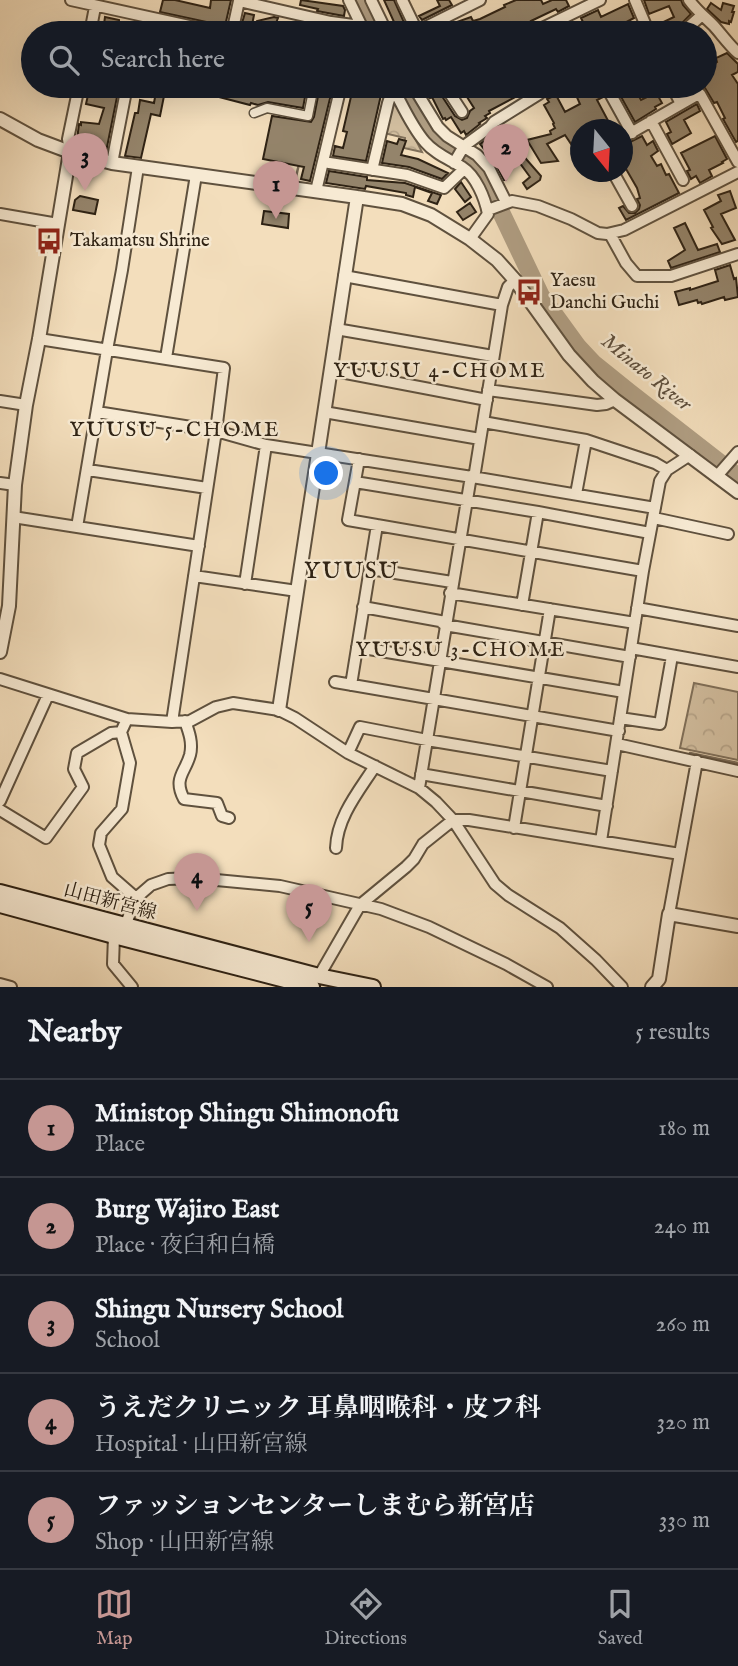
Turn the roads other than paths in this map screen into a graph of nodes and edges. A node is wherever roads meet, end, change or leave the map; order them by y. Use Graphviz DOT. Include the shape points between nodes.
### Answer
graph roads {
  1 [pos="71,0"];
  2 [pos="239,0"];
  3 [pos="349,0"];
  4 [pos="371,0"];
  5 [pos="402,0"];
  6 [pos="480,0"];
  7 [pos="600,0"];
  8 [pos="635,0"];
  9 [pos="689,0"];
  10 [pos="90,3"];
  11 [pos="461,4"];
  12 [pos="702,15"];
  13 [pos="90,21"];
  14 [pos="169,21"];
  15 [pos="235,21"];
  16 [pos="327,21"];
  17 [pos="359,21"];
  18 [pos="381,21"];
  19 [pos="411,21"];
  20 [pos="434,21"];
  21 [pos="557,21"];
  22 [pos="644,21"];
  23 [pos="695,21"];
  24 [pos="708,21"];
  25 [pos="717,30"];
  26 [pos="738,53"];
  27 [pos="77,98"];
  28 [pos="125,98"];
  29 [pos="312,98"];
  30 [pos="338,98"];
  31 [pos="390,98"];
  32 [pos="398,98"];
  33 [pos="420,98"];
  34 [pos="453,98"];
  35 [pos="533,98"];
  36 [pos="611,98"];
  37 [pos="678,98"];
  38 [pos="691,98"];
  39 [pos="702,98"];
  40 [pos="681,104"];
  41 [pos="462,112"];
  42 [pos="254,113"];
  43 [pos="0,119"];
  44 [pos="620,119"];
  45 [pos="651,121"];
  46 [pos="633,132"];
  47 [pos="464,146"];
  48 [pos="70,152"];
  49 [pos="323,162"];
  50 [pos="738,162"];
  51 [pos="112,163"];
  52 [pos="459,166"];
  53 [pos="138,167"];
  54 [pos="372,170"];
  55 [pos="738,172"];
  56 [pos="196,174"];
  57 [pos="683,180"];
  58 [pos="619,182"];
  59 [pos="316,191"];
  60 [pos="357,197"];
  61 [pos="504,203"];
  62 [pos="632,206"];
  63 [pos="490,209"];
  64 [pos="0,214"];
  65 [pos="58,224"];
  66 [pos="610,234"];
  67 [pos="470,239"];
  68 [pos="738,254"];
  69 [pos="344,276"];
  70 [pos="515,280"];
  71 [pos="502,305"];
  72 [pos="336,329"];
  73 [pos="39,339"];
  74 [pos="107,350"];
  75 [pos="493,356"];
  76 [pos="166,358"];
  77 [pos="330,370"];
  78 [pos="487,395"];
  79 [pos="615,400"];
  80 [pos="0,401"];
  81 [pos="26,405"];
  82 [pos="97,412"];
  83 [pos="324,412"];
  84 [pos="483,422"];
  85 [pos="216,430"];
  86 [pos="480,439"];
  87 [pos="586,440"];
  88 [pos="266,445"];
  89 [pos="318,452"];
  90 [pos="738,452"];
  91 [pos="690,455"];
  92 [pos="359,459"];
  93 [pos="88,470"];
  94 [pos="667,470"];
  95 [pos="717,476"];
  96 [pos="472,477"];
  97 [pos="355,482"];
  98 [pos="0,483"];
  99 [pos="15,485"];
  100 [pos="207,488"];
  101 [pos="738,492"];
  102 [pos="576,494"];
  103 [pos="466,501"];
  104 [pos="538,512"];
  105 [pos="654,513"];
  106 [pos="13,517"];
  107 [pos="377,525"];
  108 [pos="78,527"];
  109 [pos="650,533"];
  110 [pos="728,534"];
  111 [pos="460,539"];
  112 [pos="199,546"];
  113 [pos="531,551"];
  114 [pos="370,569"];
  115 [pos="643,571"];
  116 [pos="194,576"];
  117 [pos="245,584"];
  118 [pos="451,587"];
  119 [pos="297,592"];
  120 [pos="4,602"];
  121 [pos="522,605"];
  122 [pos="363,607"];
  123 [pos="637,608"];
  124 [pos="550,609"];
  125 [pos="635,623"];
  126 [pos="738,624"];
  127 [pos="446,625"];
  128 [pos="544,642"];
  129 [pos="357,647"];
  130 [pos="0,652"];
  131 [pos="630,652"];
  132 [pos="672,656"];
  133 [pos="440,662"];
  134 [pos="738,667"];
  135 [pos="540,678"];
  136 [pos="0,679"];
  137 [pos="335,682"];
  138 [pos="351,685"];
  139 [pos="624,692"];
  140 [pos="48,695"];
  141 [pos="433,700"];
  142 [pos="279,710"];
  143 [pos="533,717"];
  144 [pos="621,718"];
  145 [pos="127,719"];
  146 [pos="185,721"];
  147 [pos="172,722"];
  148 [pos="619,731"];
  149 [pos="121,732"];
  150 [pos="427,740"];
  151 [pos="617,744"];
  152 [pos="348,753"];
  153 [pos="526,757"];
  154 [pos="696,761"];
  155 [pos="375,766"];
  156 [pos="612,771"];
  157 [pos="738,771"];
  158 [pos="421,774"];
  159 [pos="419,788"];
  160 [pos="520,790"];
  161 [pos="0,801"];
  162 [pos="607,806"];
  163 [pos="0,810"];
  164 [pos="229,818"];
  165 [pos="453,820"];
  166 [pos="514,828"];
  167 [pos="601,841"];
  168 [pos="336,848"];
  169 [pos="680,854"];
  170 [pos="0,892"];
  171 [pos="135,898"];
  172 [pos="0,905"];
  173 [pos="360,905"];
  174 [pos="669,914"];
  175 [pos="738,926"];
  176 [pos="119,931"];
  177 [pos="315,983"];
  178 [pos="0,984"];
  179 [pos="11,987"];
  180 [pos="132,987"];
  181 [pos="373,987"];
  182 [pos="547,987"];
  183 [pos="622,987"];
  184 [pos="652,987"];
  1 -- 10 [label="street"];
  2 -- 15 [label="street"];
  2 -- 16 [label="street"];
  3 -- 17 [label="street"];
  4 -- 18 [label="street"];
  5 -- 19 [label="street"];
  6 -- 11 [label="street"];
  7 -- 21 [label="street"];
  8 -- 22 [label="street"];
  9 -- 12 [label="street"];
  10 -- 13 [label="street"];
  10 -- 14 [label="street"];
  11 -- 20 [label="street"];
  12 -- 23 [label="street"];
  12 -- 24 [label="street"];
  25 -- 26 [label="street"];
  27 -- 48 [label="street" via="68,139"];
  28 -- 51 [label="street"];
  29 -- 42 [label="street" via="308,116 268,108"];
  30 -- 49 [label="street"];
  31 -- 54 [label="street"];
  32 -- 52 [label="street" via="426,143"];
  33 -- 47 [label="street" via="438,127"];
  34 -- 41 [label="street"];
  35 -- 47 [label="street"];
  36 -- 44 [label="street"];
  37 -- 40 [label="street"];
  38 -- 40 [label="street"];
  39 -- 50 [label="street"];
  40 -- 45 [label="street"];
  43 -- 48 [label="street"];
  45 -- 46 [label="street"];
  45 -- 57 [label="street"];
  47 -- 52 [label="street"];
  47 -- 61 [label="street" via="489,168"];
  48 -- 51 [label="street"];
  48 -- 65 [label="street"];
  49 -- 54 [label="street"];
  49 -- 59 [label="street"];
  51 -- 53 [label="street"];
  52 -- 54 [label="street" via="444,188 407,175"];
  52 -- 63 [label="street" via="475,181"];
  53 -- 56 [label="street"];
  53 -- 74 [label="street"];
  55 -- 66 [label="street"];
  56 -- 59 [label="street"];
  56 -- 76 [label="street"];
  58 -- 62 [label="street"];
  59 -- 60 [label="street"];
  60 -- 67 [label="street" via="402,204 432,215"];
  60 -- 69 [label="street"];
  61 -- 63 [label="street"];
  61 -- 66 [label="street" via="538,206"];
  63 -- 67 [label="street"];
  64 -- 65 [label="street"];
  65 -- 73 [label="street"];
  66 -- 68 [label="street" via="637,276 671,276"];
  67 -- 70 [label="street"];
  69 -- 71 [label="street"];
  69 -- 72 [label="street"];
  70 -- 71 [label="street"];
  70 -- 79 [label="street" via="569,355"];
  71 -- 75 [label="street"];
  72 -- 75 [label="street"];
  72 -- 77 [label="street"];
  73 -- 74 [label="street"];
  73 -- 81 [label="street"];
  74 -- 76 [label="street"];
  74 -- 82 [label="street"];
  75 -- 78 [label="street"];
  76 -- 85 [label="street" via="224,368"];
  77 -- 78 [label="street"];
  77 -- 83 [label="street"];
  78 -- 79 [label="street" via="597,405"];
  78 -- 84 [label="street"];
  79 -- 91 [label="street"];
  80 -- 81 [label="street"];
  81 -- 99 [label="street"];
  82 -- 85 [label="street"];
  82 -- 93 [label="street"];
  83 -- 86 [label="street"];
  83 -- 89 [label="street"];
  84 -- 86 [label="street"];
  84 -- 87 [label="street"];
  85 -- 88 [label="street"];
  85 -- 100 [label="street"];
  86 -- 96 [label="street"];
  87 -- 94 [label="street"];
  87 -- 102 [label="street"];
  88 -- 89 [label="street"];
  88 -- 117 [label="street"];
  89 -- 92 [label="street"];
  89 -- 119 [label="street"];
  90 -- 95 [label="street"];
  91 -- 94 [label="street"];
  91 -- 95 [label="street"];
  92 -- 96 [label="street"];
  92 -- 97 [label="street"];
  93 -- 100 [label="street"];
  93 -- 108 [label="street"];
  94 -- 105 [label="street" via="660,481"];
  95 -- 101 [label="street"];
  96 -- 102 [label="street"];
  96 -- 103 [label="street"];
  97 -- 103 [label="street"];
  97 -- 107 [label="street" via="348,520"];
  98 -- 99 [label="street"];
  99 -- 106 [label="street"];
  100 -- 112 [label="street"];
  102 -- 105 [label="street"];
  103 -- 104 [label="street"];
  103 -- 111 [label="street"];
  104 -- 109 [label="street"];
  104 -- 113 [label="street"];
  105 -- 109 [label="street"];
  105 -- 110 [label="street"];
  106 -- 108 [label="street"];
  106 -- 120 [label="street"];
  107 -- 111 [label="street"];
  107 -- 114 [label="street"];
  108 -- 112 [label="street"];
  109 -- 115 [label="street"];
  111 -- 113 [label="street"];
  111 -- 118 [label="street"];
  112 -- 116 [label="street"];
  113 -- 115 [label="street"];
  113 -- 121 [label="street"];
  114 -- 118 [label="street"];
  114 -- 122 [label="street"];
  115 -- 123 [label="street"];
  116 -- 117 [label="street"];
  116 -- 147 [label="street"];
  117 -- 119 [label="street"];
  118 -- 121 [label="street"];
  118 -- 127 [label="street"];
  119 -- 142 [label="street"];
  120 -- 130 [label="street"];
  121 -- 124 [label="street"];
  122 -- 127 [label="street"];
  122 -- 129 [label="street"];
  123 -- 125 [label="street"];
  123 -- 126 [label="street"];
  124 -- 125 [label="street"];
  124 -- 128 [label="street"];
  125 -- 131 [label="street"];
  127 -- 128 [label="street"];
  127 -- 133 [label="street"];
  128 -- 131 [label="street"];
  128 -- 135 [label="street"];
  129 -- 133 [label="street"];
  129 -- 138 [label="street"];
  131 -- 132 [label="street"];
  131 -- 139 [label="street"];
  132 -- 134 [label="street"];
  132 -- 144 [label="street" via="660,724"];
  133 -- 135 [label="street"];
  133 -- 141 [label="street"];
  135 -- 139 [label="street"];
  135 -- 143 [label="street"];
  136 -- 140 [label="street"];
  137 -- 138 [label="street"];
  138 -- 141 [label="street"];
  139 -- 144 [label="street"];
  140 -- 145 [label="street"];
  140 -- 161 [label="street"];
  141 -- 143 [label="street"];
  141 -- 150 [label="street"];
  142 -- 146 [label="street" via="233,703"];
  142 -- 152 [label="street"];
  143 -- 148 [label="street"];
  143 -- 153 [label="street"];
  144 -- 148 [label="street"];
  145 -- 147 [label="street"];
  145 -- 149 [label="street"];
  146 -- 147 [label="street"];
  146 -- 164 [label="street" via="190,756 180,774 180,791 184,799 217,803 222,816"];
  148 -- 151 [label="street"];
  149 -- 163 [label="street" via="77,753 74,769 83,787 46,838"];
  149 -- 171 [label="street" via="130,763 122,809 101,833 99,845 112,877"];
  150 -- 152 [label="street" via="360,727"];
  150 -- 153 [label="street"];
  150 -- 158 [label="street"];
  151 -- 154 [label="street"];
  151 -- 156 [label="street"];
  152 -- 155 [label="street"];
  153 -- 156 [label="street"];
  153 -- 160 [label="street"];
  154 -- 157 [label="street"];
  154 -- 169 [label="street"];
  155 -- 159 [label="street"];
  155 -- 168 [label="street" via="342,820"];
  156 -- 162 [label="street"];
  158 -- 159 [label="street"];
  158 -- 160 [label="street"];
  159 -- 165 [label="street"];
  160 -- 162 [label="street"];
  160 -- 166 [label="street"];
  162 -- 167 [label="street"];
  165 -- 166 [label="street"];
  165 -- 173 [label="street" via="423,844 407,867"];
  165 -- 183 [label="street" via="495,884 560,928"];
  166 -- 167 [label="street"];
  167 -- 169 [label="street"];
  169 -- 174 [label="street"];
  170 -- 176 [label="main road, 山田新宮線"];
  171 -- 173 [label="street" via="168,879 195,878 279,886"];
  171 -- 176 [label="street"];
  172 -- 176 [label="main road, 山田新宮線"];
  173 -- 177 [label="street"];
  173 -- 182 [label="street" via="429,927"];
  174 -- 175 [label="street"];
  174 -- 184 [label="street" via="659,979"];
  176 -- 177 [label="main road, 山田新宮線"];
  176 -- 180 [label="street" via="113,964"];
  177 -- 181 [label="main road, 山田新宮線"];
  178 -- 179 [label="street"];
}
